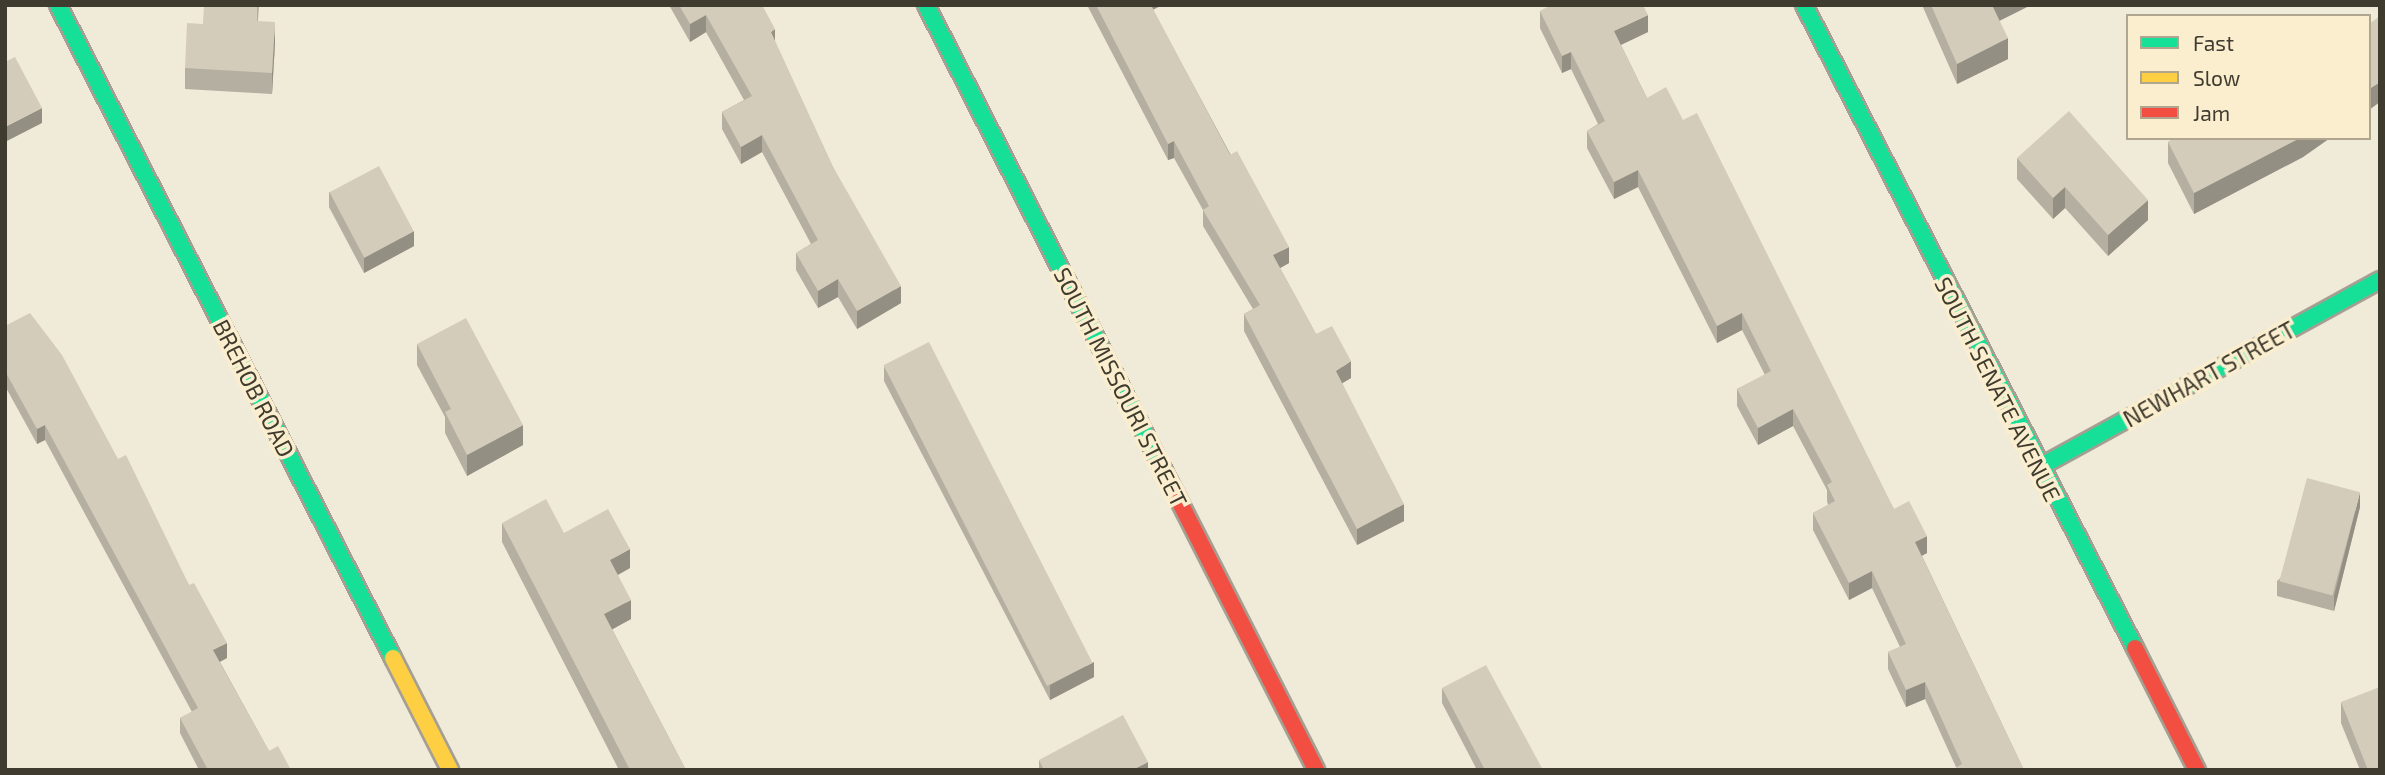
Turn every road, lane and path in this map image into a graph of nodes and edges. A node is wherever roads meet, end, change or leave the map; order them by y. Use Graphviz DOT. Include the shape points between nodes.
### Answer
graph roads {
  1 [pos="58,5"];
  2 [pos="926,5"];
  3 [pos="1804,5"];
  4 [pos="2380,280"];
  5 [pos="2038,468"];
  6 [pos="450,770"];
  7 [pos="1316,770"];
  8 [pos="2197,770"];
  1 -- 6 [label="street, BREHOB ROAD"];
  2 -- 7 [label="street, SOUTH MISSOURI STREET"];
  3 -- 5 [label="street, SOUTH SENATE AVENUE"];
  4 -- 5 [label="street, NEWHART STREET"];
  5 -- 8 [label="street, SOUTH SENATE AVENUE"];
}
